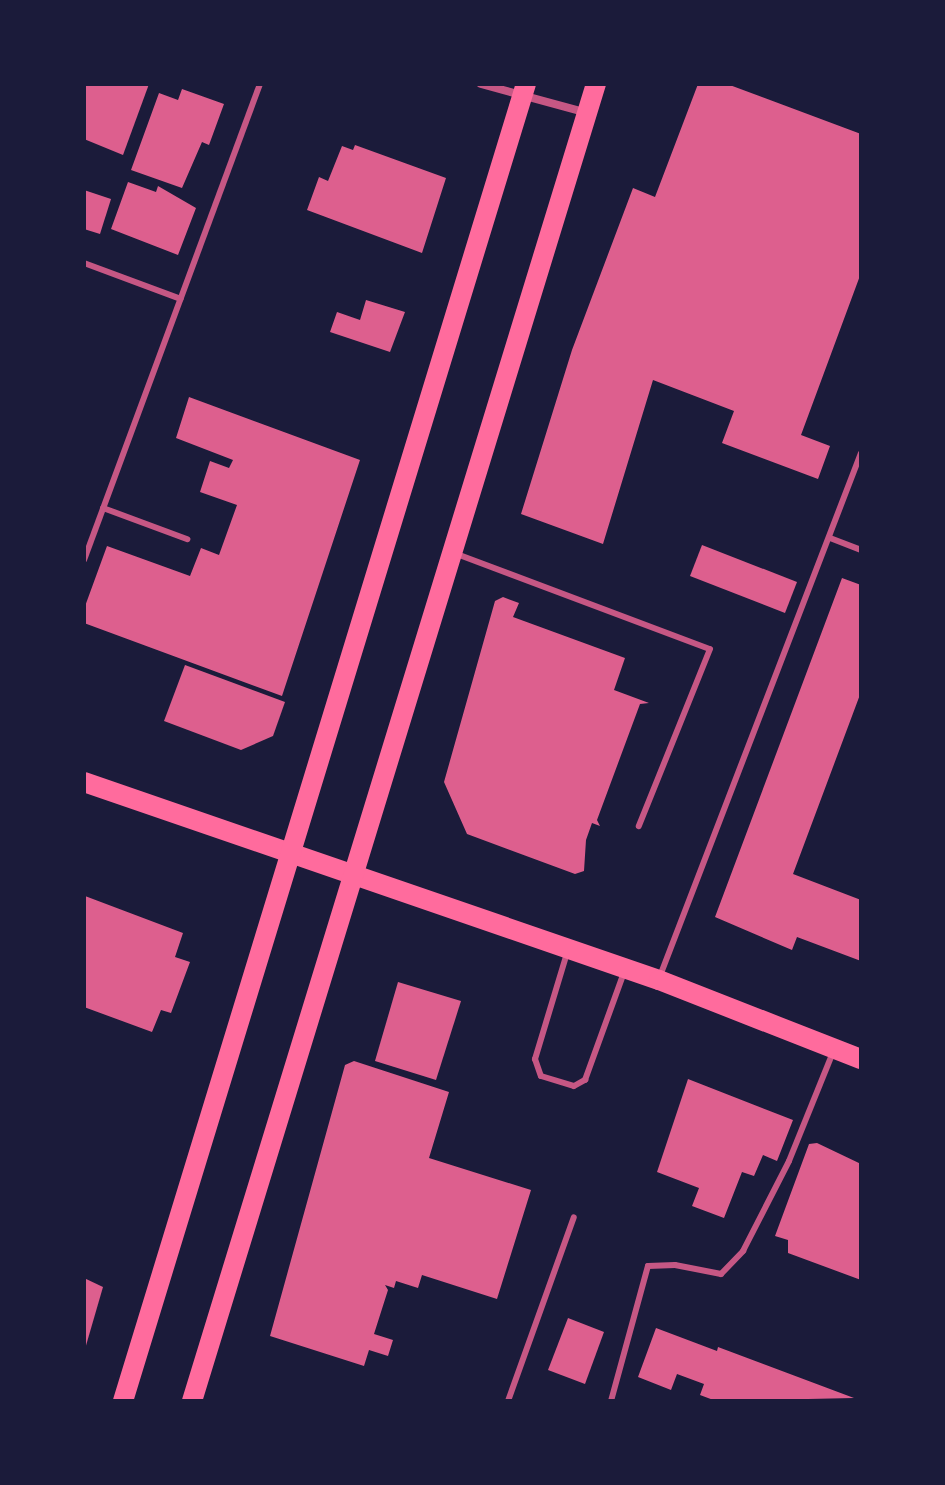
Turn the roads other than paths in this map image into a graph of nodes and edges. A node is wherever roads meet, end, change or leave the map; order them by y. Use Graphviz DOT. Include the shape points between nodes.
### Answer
graph roads {
  1 [pos="260,84"];
  2 [pos="481,84"];
  3 [pos="596,84"];
  4 [pos="524,90"];
  5 [pos="588,113"];
  6 [pos="84,263"];
  7 [pos="181,299"];
  8 [pos="861,453"];
  9 [pos="103,508"];
  10 [pos="830,538"];
  11 [pos="187,539"];
  12 [pos="861,550"];
  13 [pos="454,553"];
  14 [pos="84,560"];
  15 [pos="84,782"];
  16 [pos="639,826"];
  17 [pos="290,856"];
  18 [pos="356,878"];
  19 [pos="568,950"];
  20 [pos="625,969"];
  21 [pos="659,980"];
  22 [pos="834,1048"];
  23 [pos="861,1059"];
  24 [pos="574,1217"];
  25 [pos="123,1401"];
  26 [pos="192,1401"];
  27 [pos="508,1401"];
  28 [pos="611,1401"];
  1 -- 7 [label="lane"];
  2 -- 4 [label="street"];
  3 -- 5 [label="main road"];
  4 -- 5 [label="street"];
  4 -- 17 [label="main road"];
  5 -- 13 [label="main road"];
  6 -- 7 [label="lane"];
  7 -- 9 [label="lane"];
  8 -- 10 [label="lane"];
  9 -- 11 [label="lane"];
  9 -- 14 [label="lane"];
  10 -- 12 [label="lane"];
  10 -- 21 [label="lane"];
  13 -- 16 [label="lane" via="710,649"];
  13 -- 18 [label="main road"];
  15 -- 17 [label="main road"];
  17 -- 18 [label="main road"];
  17 -- 25 [label="main road"];
  18 -- 19 [label="main road"];
  18 -- 26 [label="main road"];
  19 -- 20 [label="main road"];
  19 -- 20 [label="lane" via="535,1059 541,1076 574,1086 585,1080"];
  20 -- 21 [label="main road"];
  21 -- 22 [label="main road"];
  22 -- 23 [label="main road"];
  22 -- 28 [label="lane" via="789,1161 743,1251 721,1274 648,1266"];
  24 -- 27 [label="lane"];
}
